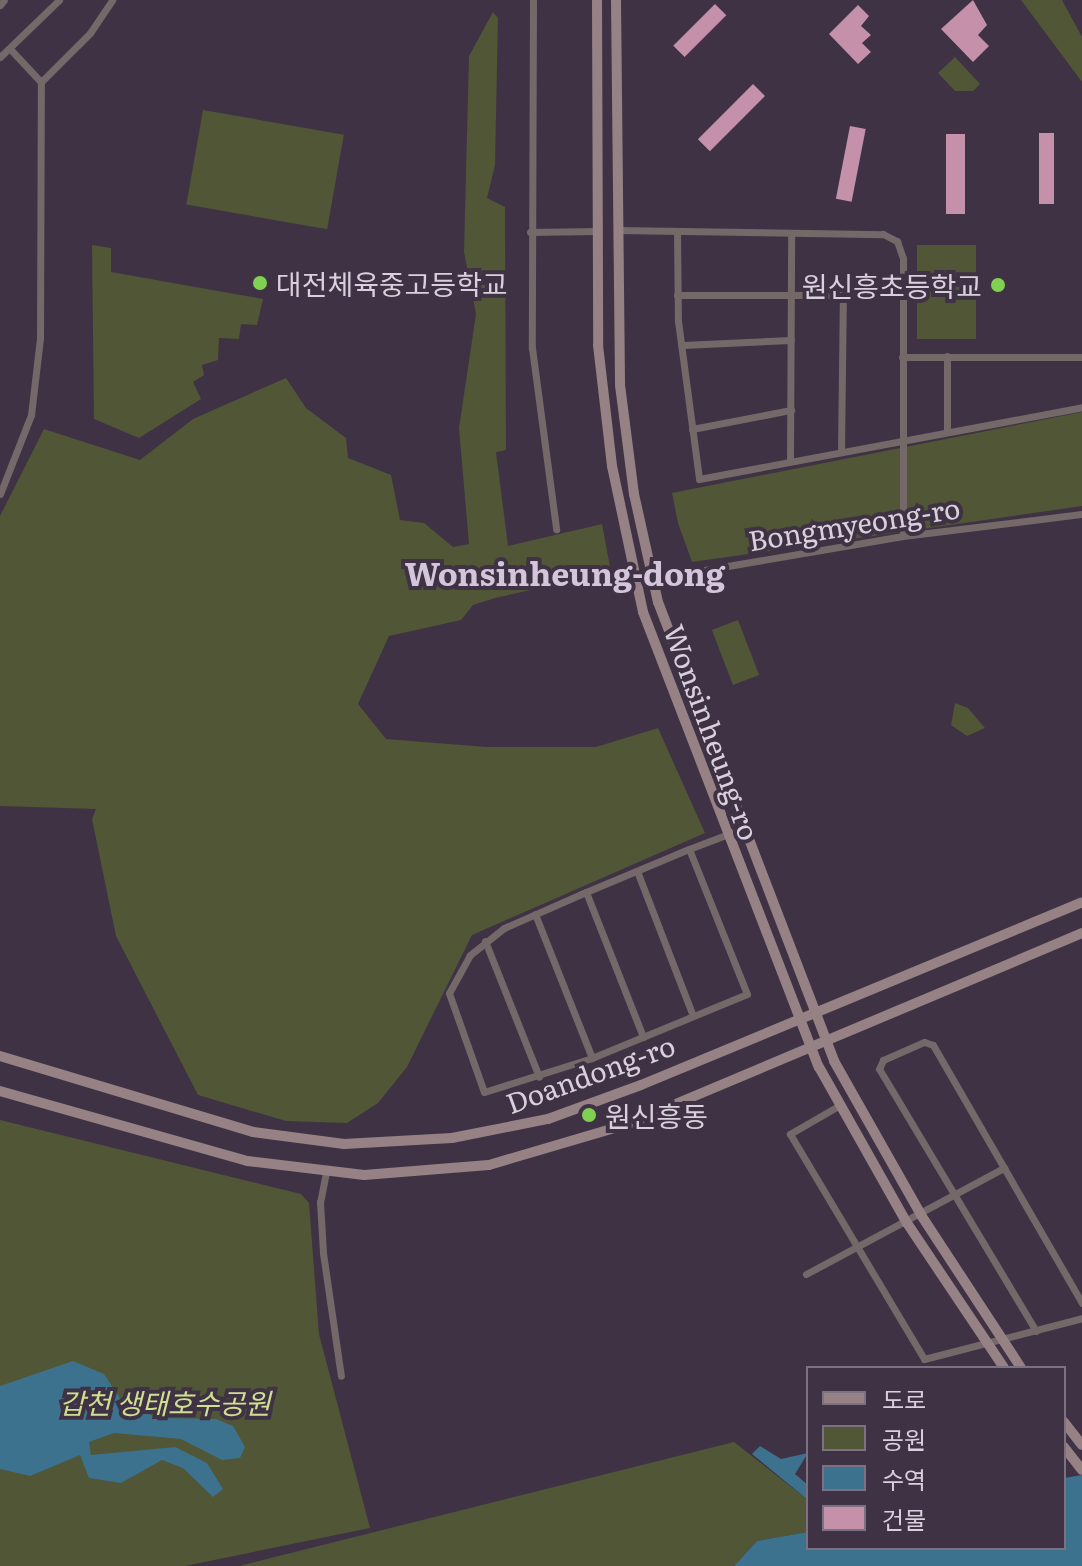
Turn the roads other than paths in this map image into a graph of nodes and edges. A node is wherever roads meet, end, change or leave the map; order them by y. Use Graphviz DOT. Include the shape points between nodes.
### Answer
graph roads {
  1 [pos="4,0"];
  2 [pos="59,0"];
  3 [pos="112,0"];
  4 [pos="533,0"];
  5 [pos="597,0"];
  6 [pos="616,0"];
  7 [pos="0,5"];
  8 [pos="12,51"];
  9 [pos="0,57"];
  10 [pos="41,82"];
  11 [pos="615,229"];
  12 [pos="596,231"];
  13 [pos="677,231"];
  14 [pos="530,232"];
  15 [pos="791,233"];
  16 [pos="677,295"];
  17 [pos="791,295"];
  18 [pos="843,295"];
  19 [pos="903,295"];
  20 [pos="791,340"];
  21 [pos="683,345"];
  22 [pos="947,356"];
  23 [pos="902,357"];
  24 [pos="1082,357"];
  25 [pos="1082,407"];
  26 [pos="791,410"];
  27 [pos="692,429"];
  28 [pos="947,432"];
  29 [pos="901,442"];
  30 [pos="841,451"];
  31 [pos="790,460"];
  32 [pos="0,494"];
  33 [pos="1082,514"];
  34 [pos="556,529"];
  35 [pos="903,536"];
  36 [pos="652,579"];
  37 [pos="634,582"];
  38 [pos="726,835"];
  39 [pos="689,849"];
  40 [pos="637,871"];
  41 [pos="586,892"];
  42 [pos="1082,902"];
  43 [pos="535,914"];
  44 [pos="1082,933"];
  45 [pos="485,941"];
  46 [pos="813,1012"];
  47 [pos="693,1016"];
  48 [pos="798,1018"];
  49 [pos="643,1037"];
  50 [pos="825,1040"];
  51 [pos="810,1047"];
  52 [pos="0,1056"];
  53 [pos="592,1058"];
  54 [pos="539,1077"];
  55 [pos="0,1091"];
  56 [pos="840,1105"];
  57 [pos="1004,1168"];
  58 [pos="326,1172"];
  59 [pos="953,1197"];
  60 [pos="921,1215"];
  61 [pos="907,1223"];
  62 [pos="857,1250"];
  63 [pos="806,1274"];
  64 [pos="1082,1303"];
  65 [pos="1082,1318"];
  66 [pos="1036,1331"];
  67 [pos="1000,1341"];
  68 [pos="986,1345"];
  69 [pos="1002,1366"];
  70 [pos="1019,1366"];
  71 [pos="341,1376"];
  72 [pos="1066,1425"];
  73 [pos="1082,1445"];
  74 [pos="1066,1450"];
  75 [pos="1082,1470"];
  1 -- 7 [label="street"];
  2 -- 8 [label="street"];
  3 -- 10 [label="street" via="90,33"];
  4 -- 14 [label="street"];
  5 -- 12 [label="street, Wonsinheung-ro"];
  6 -- 11 [label="street, Wonsinheung-ro"];
  8 -- 9 [label="street"];
  8 -- 10 [label="street"];
  10 -- 32 [label="street" via="37,379 25,437"];
  11 -- 13 [label="street"];
  11 -- 36 [label="street, Wonsinheung-ro" via="623,423"];
  12 -- 14 [label="street"];
  12 -- 37 [label="street, Wonsinheung-ro" via="606,429"];
  13 -- 15 [label="street"];
  13 -- 16 [label="street"];
  14 -- 34 [label="street" via="532,348"];
  15 -- 17 [label="street"];
  15 -- 19 [label="street" via="891,236 902,248"];
  16 -- 17 [label="street"];
  16 -- 21 [label="street"];
  17 -- 18 [label="street"];
  17 -- 20 [label="street"];
  18 -- 19 [label="street"];
  18 -- 30 [label="street"];
  19 -- 23 [label="street"];
  20 -- 21 [label="street"];
  20 -- 26 [label="street"];
  21 -- 27 [label="street"];
  22 -- 23 [label="street"];
  22 -- 24 [label="street"];
  22 -- 28 [label="street"];
  23 -- 29 [label="street"];
  25 -- 28 [label="street"];
  26 -- 27 [label="street"];
  26 -- 31 [label="street"];
  27 -- 31 [label="street" via="699,479"];
  28 -- 29 [label="street"];
  29 -- 30 [label="street"];
  29 -- 35 [label="street"];
  30 -- 31 [label="street"];
  33 -- 35 [label="street, Bongmyeong-ro"];
  35 -- 36 [label="street, Bongmyeong-ro"];
  36 -- 37 [label="street, Bongmyeong-ro"];
  36 -- 46 [label="street, Wonsinheung-ro" via="675,655"];
  37 -- 38 [label="street, Wonsinheung-ro"];
  38 -- 39 [label="street"];
  38 -- 48 [label="street, Wonsinheung-ro"];
  39 -- 40 [label="street"];
  39 -- 47 [label="street" via="747,994"];
  40 -- 41 [label="street"];
  40 -- 47 [label="street"];
  41 -- 43 [label="street"];
  41 -- 49 [label="street"];
  42 -- 46 [label="street, Doandong-ro"];
  43 -- 45 [label="street"];
  43 -- 53 [label="street"];
  44 -- 50 [label="street, Doandong-ro"];
  45 -- 54 [label="street"];
  45 -- 54 [label="street" via="449,993 484,1092"];
  46 -- 48 [label="street, Doandong-ro"];
  46 -- 50 [label="street, Wonsinheung-ro"];
  47 -- 49 [label="street"];
  48 -- 51 [label="street, Wonsinheung-ro"];
  48 -- 52 [label="street, Doandong-ro" via="548,1119 401,1143 344,1144 253,1132"];
  49 -- 53 [label="street"];
  50 -- 51 [label="street, Doandong-ro"];
  50 -- 60 [label="street, Wonsinheung-ro"];
  51 -- 56 [label="street, Wonsinheung-ro"];
  51 -- 58 [label="street, Doandong-ro" via="575,1144 489,1165 364,1175"];
  53 -- 54 [label="street"];
  55 -- 58 [label="street, Doandong-ro" via="247,1161"];
  56 -- 61 [label="street, Wonsinheung-ro"];
  56 -- 62 [label="street" via="790,1134"];
  57 -- 59 [label="street"];
  57 -- 59 [label="street" via="933,1045 924,1042 883,1060 879,1069"];
  57 -- 64 [label="street"];
  58 -- 71 [label="street" via="320,1202 323,1253"];
  59 -- 60 [label="street"];
  59 -- 66 [label="street"];
  60 -- 61 [label="street"];
  60 -- 67 [label="street, Wonsinheung-ro"];
  61 -- 62 [label="street"];
  61 -- 68 [label="street, Wonsinheung-ro"];
  62 -- 63 [label="street"];
  62 -- 68 [label="street" via="924,1359"];
  65 -- 66 [label="street"];
  66 -- 67 [label="street"];
  67 -- 68 [label="street"];
  67 -- 70 [label="street, Wonsinheung-ro"];
  68 -- 69 [label="street, Wonsinheung-ro"];
  72 -- 73 [label="street"];
  74 -- 75 [label="street"];
}
